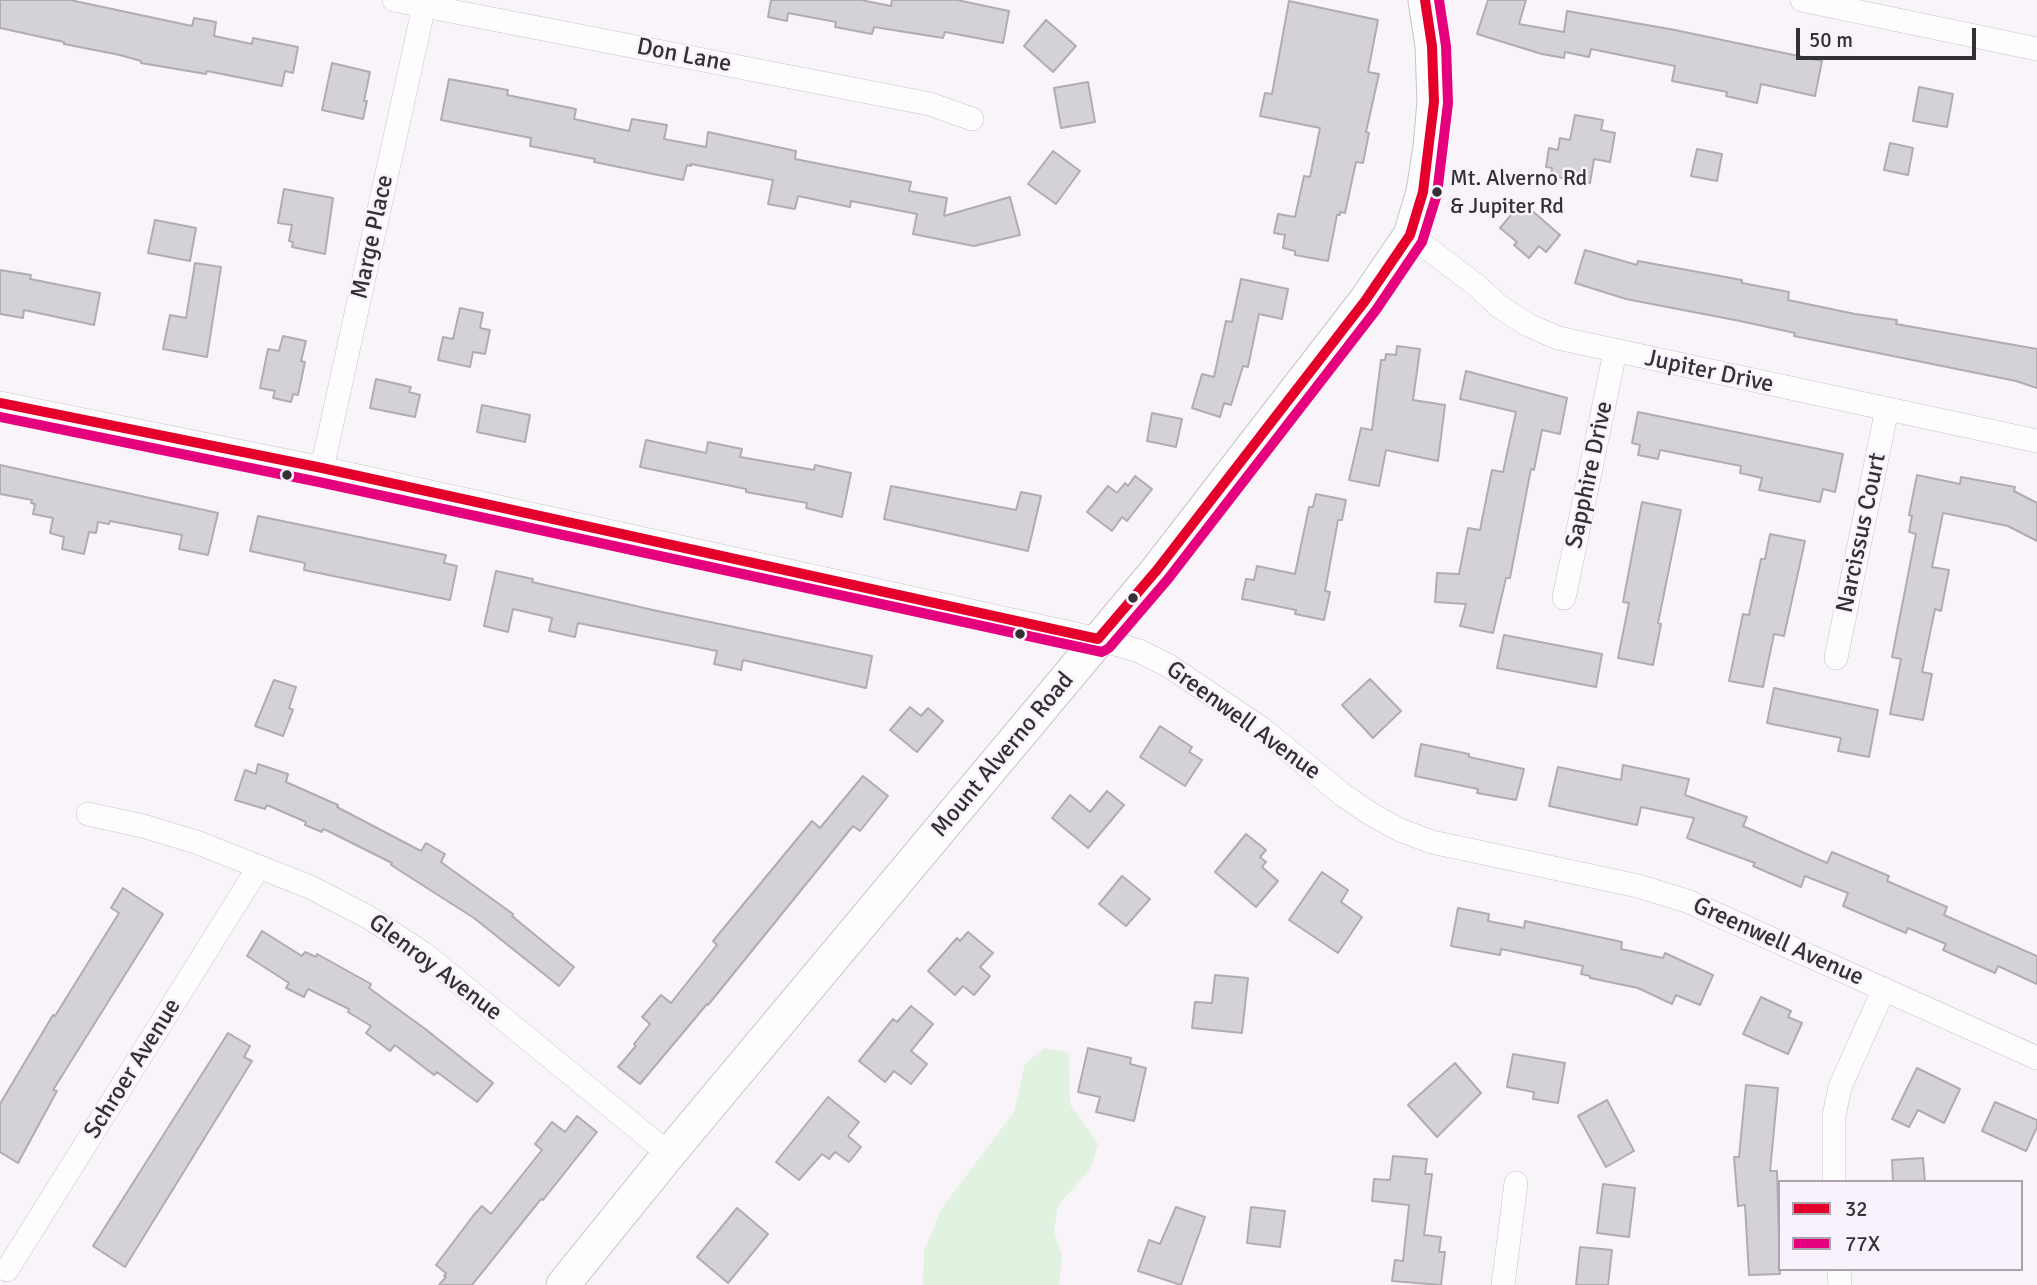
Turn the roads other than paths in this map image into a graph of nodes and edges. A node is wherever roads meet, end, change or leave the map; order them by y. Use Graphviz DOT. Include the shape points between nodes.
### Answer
graph roads {
  1 [pos="394,0"];
  2 [pos="1425,0"];
  3 [pos="1802,0"];
  4 [pos="424,6"];
  5 [pos="2037,49"];
  6 [pos="972,119"];
  7 [pos="1410,235"];
  8 [pos="1615,352"];
  9 [pos="0,404"];
  10 [pos="1888,409"];
  11 [pos="2037,441"];
  12 [pos="322,468"];
  13 [pos="1564,598"];
  14 [pos="1098,639"];
  15 [pos="1836,658"];
  16 [pos="88,814"];
  17 [pos="258,868"];
  18 [pos="1884,989"];
  19 [pos="2037,1058"];
  20 [pos="669,1154"];
  21 [pos="1834,1180"];
  22 [pos="1516,1183"];
  23 [pos="7,1270"];
  24 [pos="562,1285"];
  25 [pos="1503,1285"];
  1 -- 4 [label="street, Don Lane"];
  2 -- 7 [label="street, Mount Alverno Road" via="1434,102 1423,191"];
  3 -- 5 [label="street"];
  4 -- 6 [label="street, Don Lane" via="930,104"];
  4 -- 12 [label="street, Marge Place"];
  7 -- 8 [label="street, Jupiter Drive" via="1528,325"];
  7 -- 14 [label="street, Mount Alverno Road" via="1157,570"];
  8 -- 10 [label="street, Jupiter Drive"];
  8 -- 13 [label="street, Sapphire Drive"];
  9 -- 12 [label="street, Greenwell Avenue"];
  10 -- 11 [label="street, Jupiter Drive"];
  10 -- 15 [label="street, Narcissus Court"];
  12 -- 14 [label="street, Greenwell Avenue"];
  14 -- 18 [label="street, Greenwell Avenue" via="1139,651 1168,666 1261,728 1371,814 1400,830 1432,842 1638,886 1687,901"];
  14 -- 20 [label="street, Mount Alverno Road"];
  16 -- 17 [label="street, Glenroy Avenue" via="196,842"];
  17 -- 20 [label="street, Glenroy Avenue" via="310,887 423,953"];
  17 -- 23 [label="street, Schroer Avenue"];
  18 -- 19 [label="street, Greenwell Avenue"];
  18 -- 21 [label="street" via="1840,1087 1834,1116"];
  20 -- 24 [label="street, Mount Alverno Road"];
  22 -- 25 [label="street"];
}
